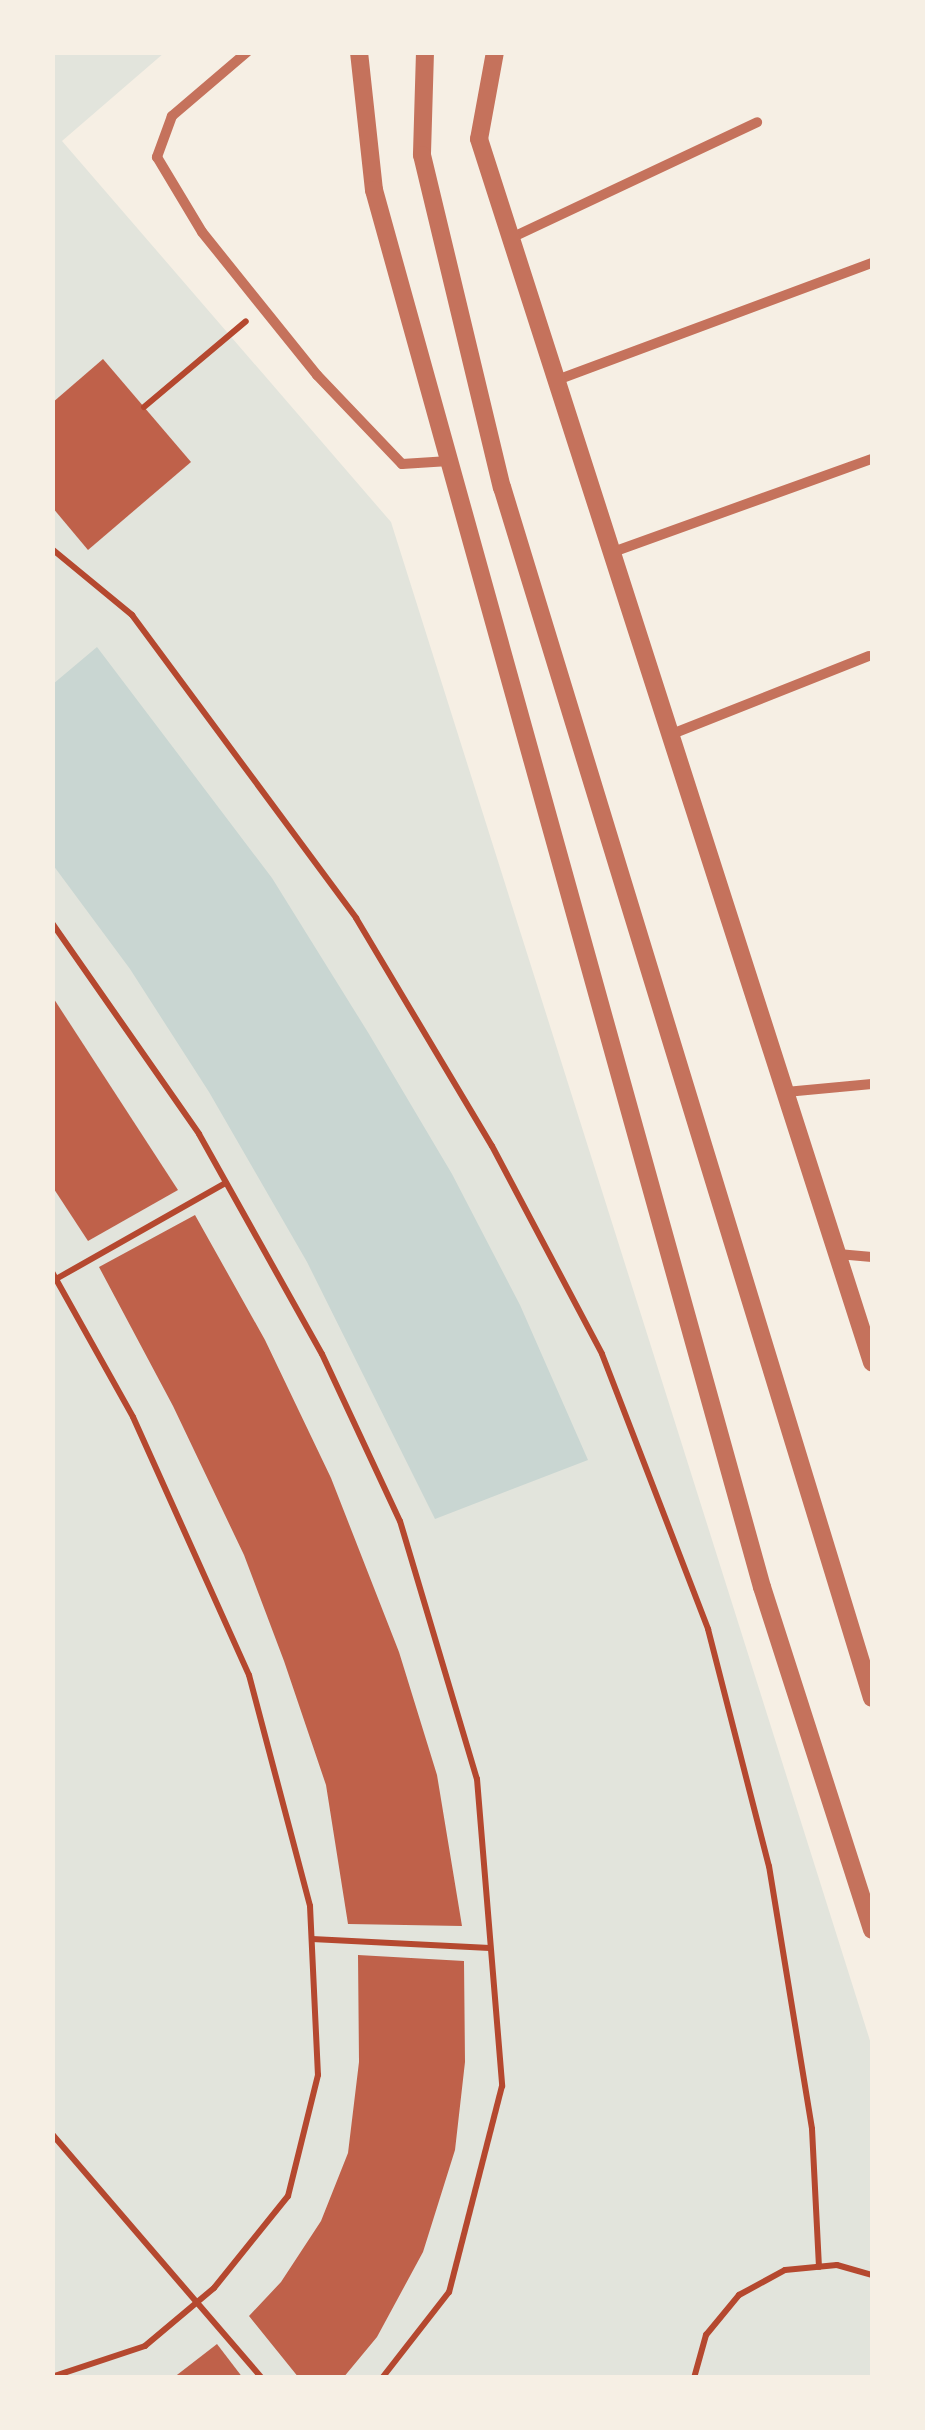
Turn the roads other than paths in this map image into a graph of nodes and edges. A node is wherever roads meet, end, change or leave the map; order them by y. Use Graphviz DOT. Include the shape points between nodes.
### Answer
graph roads {
  1 [pos="247,52"];
  2 [pos="359,52"];
  3 [pos="425,52"];
  4 [pos="496,52"];
  5 [pos="757,122"];
  6 [pos="511,238"];
  7 [pos="872,263"];
  8 [pos="557,380"];
  9 [pos="872,459"];
  10 [pos="449,462"];
  11 [pos="613,552"];
  12 [pos="869,656"];
  13 [pos="672,734"];
  14 [pos="872,1084"];
  15 [pos="786,1092"];
  16 [pos="838,1254"];
  17 [pos="872,1257"];
  18 [pos="872,1362"];
  19 [pos="872,1698"];
  20 [pos="872,1930"];
  1 -- 10 [label="street" via="172,116 158,157 202,232 317,375 402,464"];
  2 -- 10 [label="street" via="374,190"];
  3 -- 19 [label="street" via="422,155 502,488"];
  4 -- 6 [label="street" via="479,139"];
  5 -- 6 [label="street"];
  6 -- 8 [label="street"];
  7 -- 8 [label="street"];
  8 -- 11 [label="street"];
  9 -- 11 [label="street"];
  10 -- 20 [label="street" via="762,1587"];
  11 -- 13 [label="street"];
  12 -- 13 [label="street"];
  13 -- 15 [label="street"];
  14 -- 15 [label="street"];
  15 -- 16 [label="street"];
  16 -- 17 [label="street"];
  16 -- 18 [label="street"];
}
